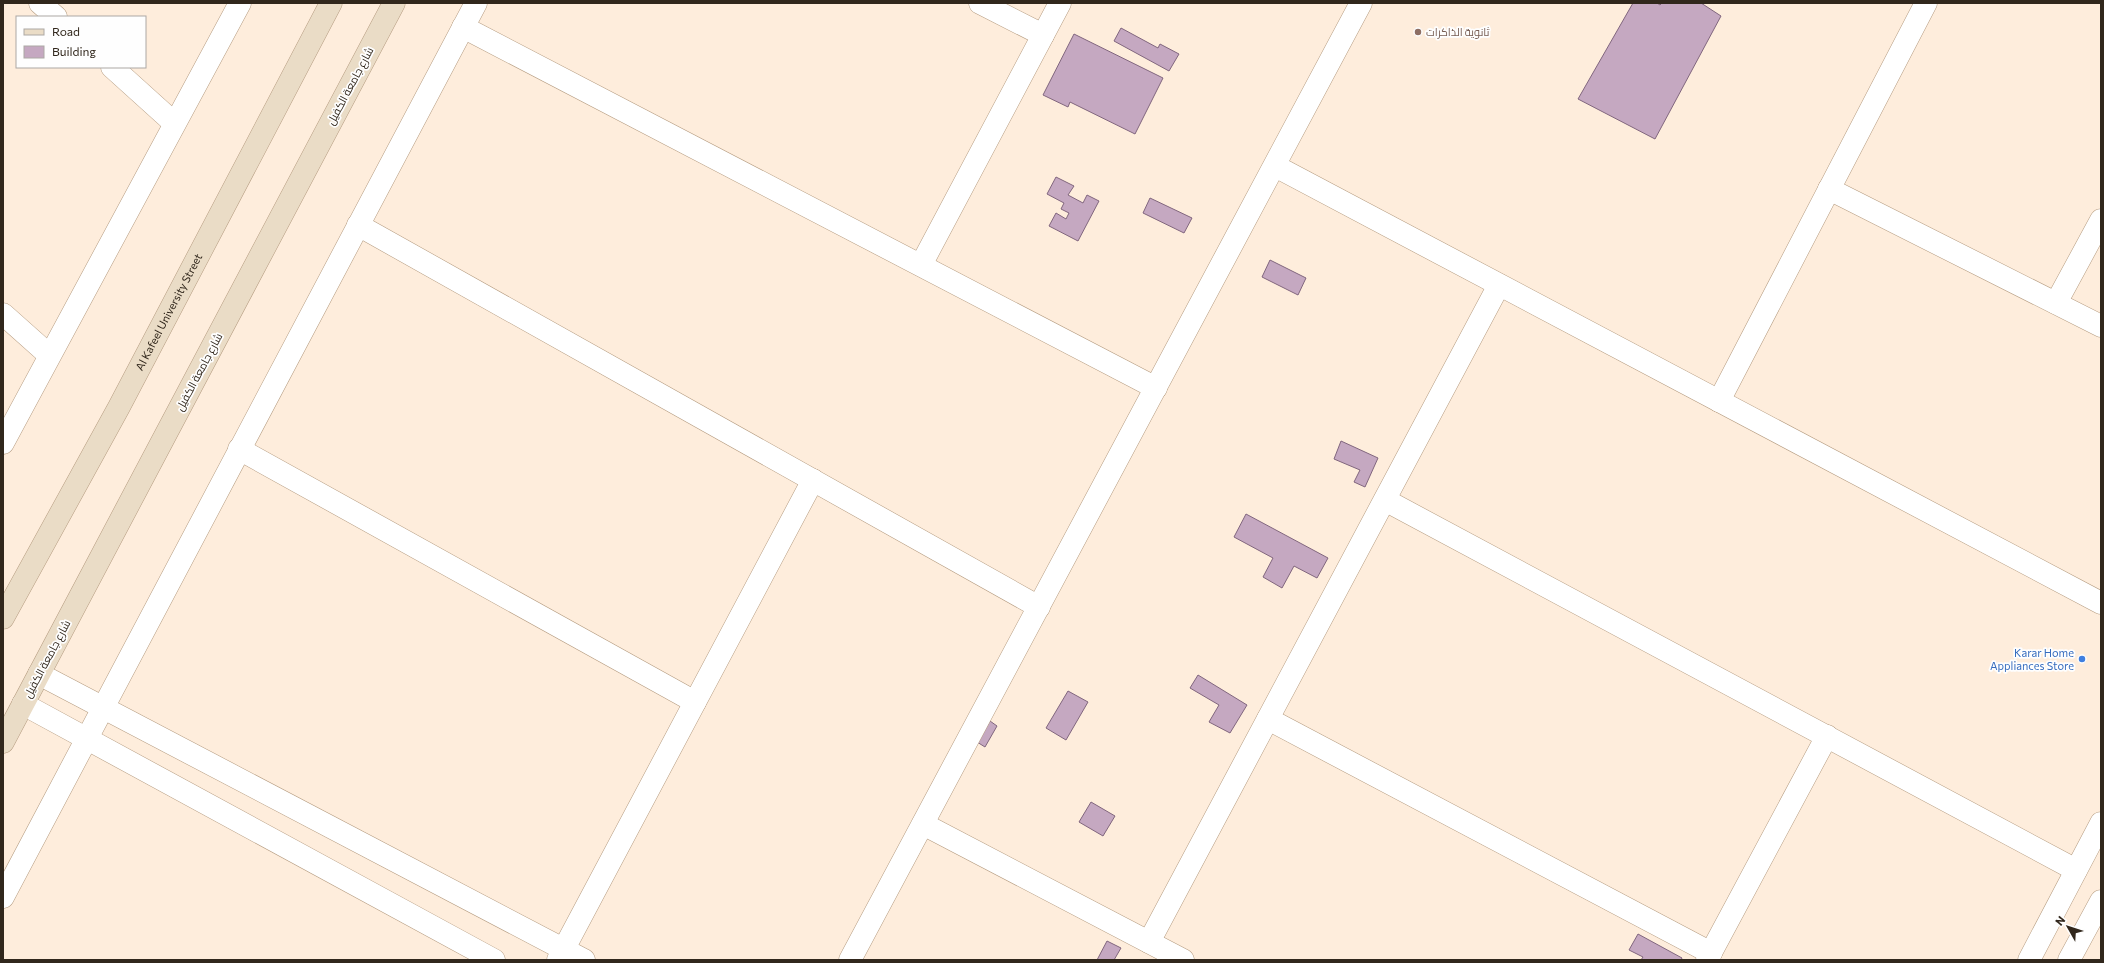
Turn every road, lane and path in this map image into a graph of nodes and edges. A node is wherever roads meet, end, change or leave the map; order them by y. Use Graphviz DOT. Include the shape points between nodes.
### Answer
graph roads {
  1 [pos="40,3"];
  2 [pos="240,3"];
  3 [pos="331,3"];
  4 [pos="394,3"];
  5 [pos="476,3"];
  6 [pos="980,3"];
  7 [pos="1060,3"];
  8 [pos="1361,3"];
  9 [pos="1926,3"];
  10 [pos="55,16"];
  11 [pos="463,27"];
  12 [pos="1043,35"];
  13 [pos="113,68"];
  14 [pos="174,123"];
  15 [pos="1275,166"];
  16 [pos="1829,189"];
  17 [pos="2101,220"];
  18 [pos="358,225"];
  19 [pos="921,265"];
  20 [pos="1499,285"];
  21 [pos="2056,303"];
  22 [pos="3,314"];
  23 [pos="2101,326"];
  24 [pos="49,355"];
  25 [pos="1156,388"];
  26 [pos="1719,401"];
  27 [pos="3,443"];
  28 [pos="238,449"];
  29 [pos="813,480"];
  30 [pos="1384,500"];
  31 [pos="2101,603"];
  32 [pos="1039,607"];
  33 [pos="3,618"];
  34 [pos="39,674"];
  35 [pos="695,702"];
  36 [pos="23,704"];
  37 [pos="103,708"];
  38 [pos="1268,719"];
  39 [pos="1827,736"];
  40 [pos="87,738"];
  41 [pos="3,742"];
  42 [pos="2101,823"];
  43 [pos="922,824"];
  44 [pos="2076,870"];
  45 [pos="3,897"];
  46 [pos="2101,900"];
  47 [pos="1149,942"];
  48 [pos="561,955"];
  49 [pos="1709,956"];
  50 [pos="494,960"];
  51 [pos="584,960"];
  52 [pos="850,960"];
  53 [pos="1183,960"];
  54 [pos="2029,960"];
  55 [pos="2069,960"];
  1 -- 10 [label="street"];
  2 -- 14 [label="street"];
  3 -- 33 [label="main road, Al Kafeel University Street" via="119,407"];
  4 -- 34 [label="main road, شارع جامعة الكفيل"];
  5 -- 11 [label="street"];
  6 -- 12 [label="street"];
  7 -- 12 [label="street"];
  8 -- 15 [label="street"];
  9 -- 16 [label="street"];
  11 -- 18 [label="street"];
  11 -- 19 [label="street"];
  12 -- 19 [label="street"];
  13 -- 14 [label="street"];
  14 -- 24 [label="street"];
  15 -- 20 [label="street"];
  15 -- 25 [label="street"];
  16 -- 21 [label="street"];
  16 -- 26 [label="street"];
  17 -- 21 [label="street"];
  18 -- 28 [label="street"];
  18 -- 29 [label="street"];
  19 -- 25 [label="street"];
  20 -- 26 [label="street"];
  20 -- 30 [label="street"];
  21 -- 23 [label="street"];
  22 -- 24 [label="street"];
  24 -- 27 [label="street"];
  25 -- 32 [label="street"];
  26 -- 31 [label="street"];
  28 -- 35 [label="street"];
  28 -- 37 [label="street"];
  29 -- 32 [label="street"];
  29 -- 35 [label="street"];
  30 -- 38 [label="street"];
  30 -- 39 [label="street"];
  32 -- 43 [label="street"];
  34 -- 36 [label="main road, شارع جامعة الكفيل"];
  34 -- 37 [label="street"];
  35 -- 48 [label="street"];
  36 -- 40 [label="street"];
  36 -- 41 [label="main road, شارع جامعة الكفيل"];
  37 -- 40 [label="street"];
  37 -- 48 [label="street"];
  38 -- 47 [label="street"];
  38 -- 49 [label="street"];
  39 -- 44 [label="street"];
  39 -- 49 [label="street"];
  40 -- 45 [label="street"];
  40 -- 50 [label="street"];
  42 -- 44 [label="street"];
  43 -- 47 [label="street"];
  43 -- 52 [label="street"];
  44 -- 54 [label="street"];
  46 -- 55 [label="street"];
  47 -- 53 [label="street"];
  48 -- 51 [label="street"];
}
